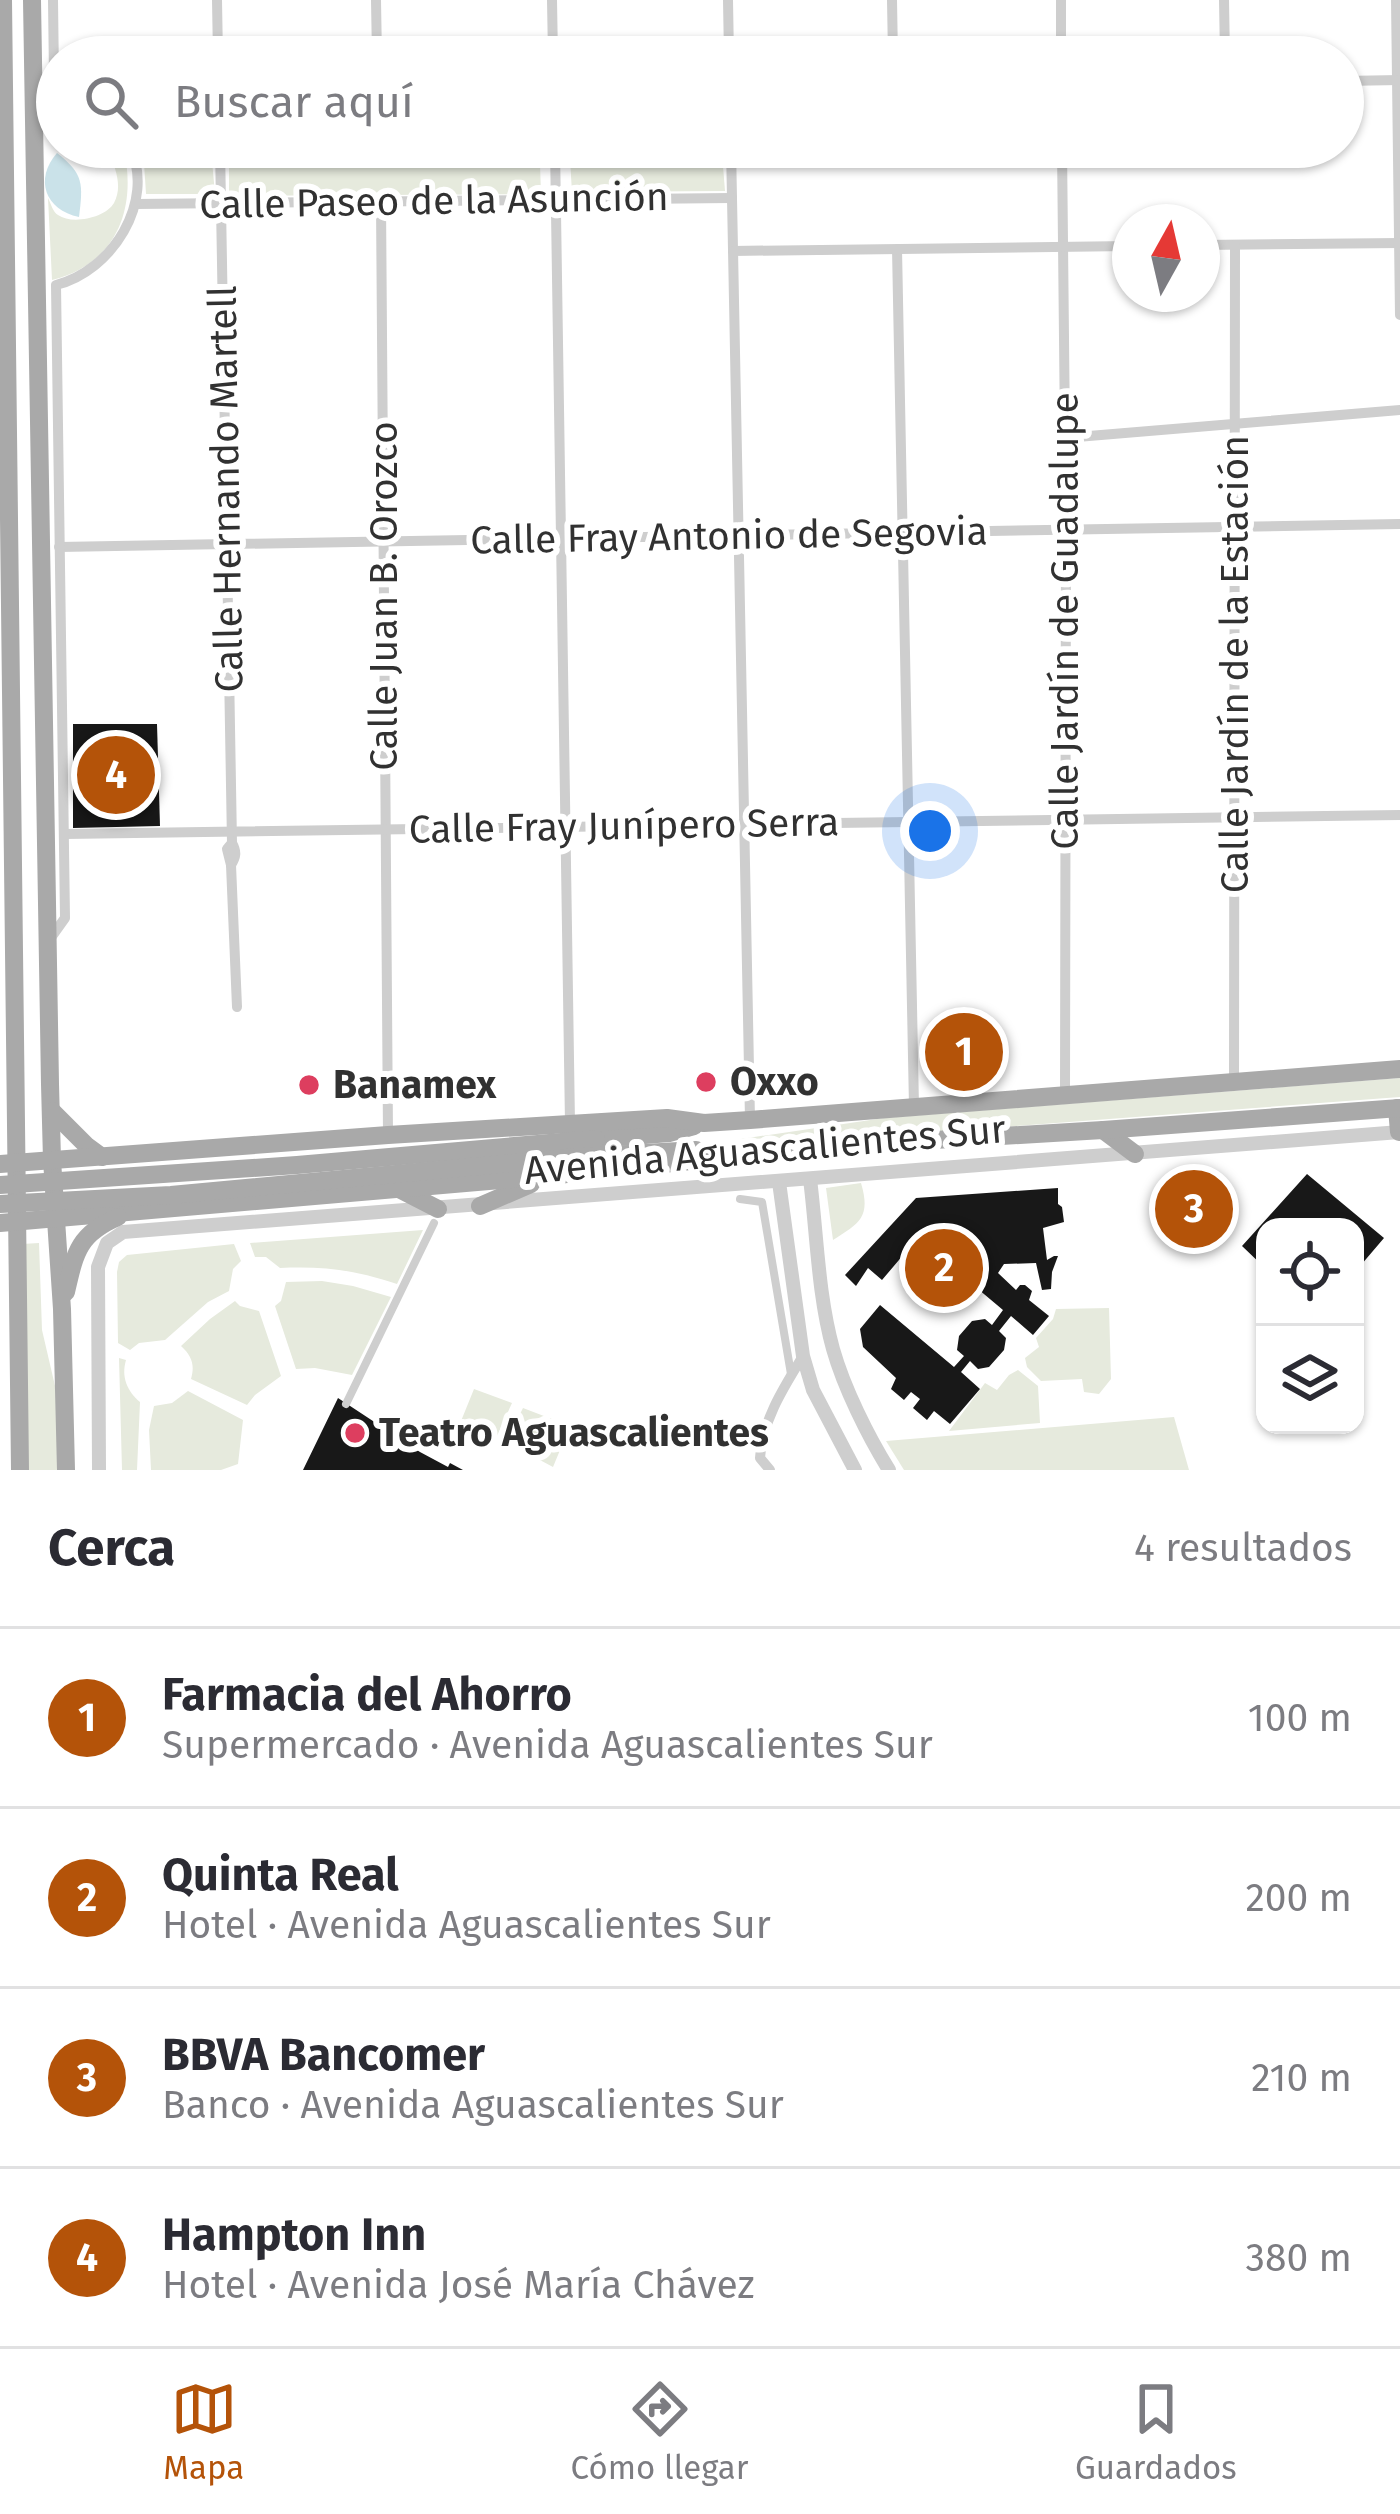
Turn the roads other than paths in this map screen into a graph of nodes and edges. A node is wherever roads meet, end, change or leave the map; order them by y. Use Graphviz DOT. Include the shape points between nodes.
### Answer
graph roads {
  1 [pos="3,0"];
  2 [pos="32,0"];
  3 [pos="53,0"];
  4 [pos="217,0"];
  5 [pos="376,0"];
  6 [pos="552,0"];
  7 [pos="728,0"];
  8 [pos="892,0"];
  9 [pos="1060,0"];
  10 [pos="1224,0"];
  11 [pos="1396,0"];
  12 [pos="53,36"];
  13 [pos="218,36"];
  14 [pos="377,36"];
  15 [pos="553,36"];
  16 [pos="729,36"];
  17 [pos="893,36"];
  18 [pos="1061,36"];
  19 [pos="1225,36"];
  20 [pos="1399,80"];
  21 [pos="1364,81"];
  22 [pos="136,168"];
  23 [pos="220,168"];
  24 [pos="555,168"];
  25 [pos="731,168"];
  26 [pos="1062,168"];
  27 [pos="732,198"];
  28 [pos="556,200"];
  29 [pos="381,202"];
  30 [pos="220,203"];
  31 [pos="136,204"];
  32 [pos="1400,243"];
  33 [pos="1220,245"];
  34 [pos="1235,245"];
  35 [pos="1112,246"];
  36 [pos="1063,247"];
  37 [pos="897,249"];
  38 [pos="733,251"];
  39 [pos="1400,315"];
  40 [pos="1400,410"];
  41 [pos="1235,424"];
  42 [pos="1065,438"];
  43 [pos="1400,524"];
  44 [pos="1237,527"];
  45 [pos="1066,530"];
  46 [pos="902,533"];
  47 [pos="738,536"];
  48 [pos="561,539"];
  49 [pos="383,542"];
  50 [pos="226,544"];
  51 [pos="59,548"];
  52 [pos="1400,815"];
  53 [pos="1235,818"];
  54 [pos="1065,820"];
  55 [pos="908,822"];
  56 [pos="743,824"];
  57 [pos="565,827"];
  58 [pos="386,830"];
  59 [pos="65,834"];
  60 [pos="232,837"];
  61 [pos="49,940"];
  62 [pos="237,1006"];
  63 [pos="1400,1069"];
  64 [pos="1234,1082"];
  65 [pos="1065,1095"];
  66 [pos="914,1107"];
  67 [pos="1399,1108"];
  68 [pos="52,1111"];
  69 [pos="14,1117"];
  70 [pos="750,1120"];
  71 [pos="704,1123"];
  72 [pos="570,1124"];
  73 [pos="1103,1130"];
  74 [pos="1399,1132"];
  75 [pos="0,1133"];
  76 [pos="388,1135"];
  77 [pos="253,1145"];
  78 [pos="835,1146"];
  79 [pos="1400,1150"];
  80 [pos="1135,1154"];
  81 [pos="103,1157"];
  82 [pos="52,1160"];
  83 [pos="8,1164"];
  84 [pos="548,1176"];
  85 [pos="810,1179"];
  86 [pos="779,1182"];
  87 [pos="0,1185"];
  88 [pos="399,1189"];
  89 [pos="740,1199"];
  90 [pos="0,1204"];
  91 [pos="228,1205"];
  92 [pos="480,1206"];
  93 [pos="436,1216"];
  94 [pos="55,1220"];
  95 [pos="8,1222"];
  96 [pos="133,1222"];
  97 [pos="0,1260"];
  98 [pos="17,1297"];
  99 [pos="62,1309"];
  100 [pos="803,1356"];
  101 [pos="791,1376"];
  102 [pos="346,1404"];
  103 [pos="20,1470"];
  104 [pos="66,1470"];
  105 [pos="99,1470"];
  106 [pos="770,1470"];
  107 [pos="855,1470"];
  108 [pos="889,1470"];
  1 -- 69 [label="main road"];
  2 -- 61 [label="main road"];
  3 -- 12 [label="street"];
  4 -- 13 [label="street"];
  5 -- 14 [label="street"];
  6 -- 15 [label="street"];
  7 -- 16 [label="street"];
  8 -- 17 [label="street"];
  9 -- 18 [label="street"];
  10 -- 19 [label="street"];
  11 -- 20 [label="street"];
  20 -- 21 [label="street"];
  20 -- 32 [label="street"];
  22 -- 31 [label="street"];
  23 -- 30 [label="street, Calle Hernando Martell"];
  24 -- 28 [label="street"];
  25 -- 27 [label="street"];
  26 -- 36 [label="street, Calle Jardín de Guadalupe"];
  27 -- 28 [label="street, Calle Paseo de la Asunción"];
  27 -- 38 [label="street"];
  28 -- 29 [label="street, Calle Paseo de la Asunción"];
  28 -- 48 [label="street"];
  29 -- 30 [label="street, Calle Paseo de la Asunción"];
  29 -- 49 [label="street, Calle Juan B. Orozco"];
  30 -- 31 [label="street, Calle Paseo de la Asunción"];
  30 -- 50 [label="street, Calle Hernando Martell"];
  31 -- 51 [label="street" via="98,265 56,285"];
  32 -- 34 [label="street"];
  32 -- 39 [label="street"];
  33 -- 34 [label="street"];
  34 -- 41 [label="street, Calle Jardín de la Estación"];
  35 -- 36 [label="street"];
  36 -- 37 [label="street"];
  36 -- 42 [label="street, Calle Jardín de Guadalupe"];
  37 -- 38 [label="street"];
  37 -- 46 [label="street"];
  38 -- 47 [label="street"];
  40 -- 41 [label="street"];
  41 -- 42 [label="street"];
  41 -- 44 [label="street, Calle Jardín de la Estación"];
  42 -- 45 [label="street, Calle Jardín de Guadalupe"];
  43 -- 44 [label="street, Calle Fray Antonio de Segovia"];
  44 -- 45 [label="street, Calle Fray Antonio de Segovia"];
  44 -- 53 [label="street, Calle Jardín de la Estación"];
  45 -- 46 [label="street, Calle Fray Antonio de Segovia"];
  45 -- 54 [label="street, Calle Jardín de Guadalupe"];
  46 -- 47 [label="street, Calle Fray Antonio de Segovia"];
  46 -- 55 [label="street"];
  47 -- 48 [label="street, Calle Fray Antonio de Segovia"];
  47 -- 56 [label="street"];
  48 -- 49 [label="street, Calle Fray Antonio de Segovia"];
  48 -- 57 [label="street"];
  49 -- 50 [label="street, Calle Fray Antonio de Segovia"];
  49 -- 58 [label="street, Calle Juan B. Orozco"];
  50 -- 51 [label="street, Calle Fray Antonio de Segovia"];
  50 -- 60 [label="street, Calle Hernando Martell"];
  51 -- 59 [label="street"];
  52 -- 53 [label="street, Calle Fray Junípero Serra"];
  53 -- 54 [label="street, Calle Fray Junípero Serra"];
  53 -- 64 [label="street, Calle Jardín de la Estación"];
  54 -- 55 [label="street, Calle Fray Junípero Serra"];
  54 -- 65 [label="street, Calle Jardín de Guadalupe"];
  55 -- 56 [label="street, Calle Fray Junípero Serra"];
  55 -- 66 [label="street"];
  56 -- 57 [label="street, Calle Fray Junípero Serra"];
  56 -- 70 [label="street"];
  57 -- 58 [label="street, Calle Fray Junípero Serra"];
  57 -- 72 [label="street"];
  58 -- 60 [label="street, Calle Fray Junípero Serra"];
  58 -- 76 [label="street, Calle Juan B. Orozco"];
  59 -- 60 [label="street, Calle Fray Junípero Serra"];
  59 -- 61 [label="street" via="64,918"];
  60 -- 62 [label="street, Calle Hernando Martell" via="226,849"];
  61 -- 68 [label="main road"];
  63 -- 64 [label="main road, Avenida Aguascalientes Sur"];
  64 -- 65 [label="main road, Avenida Aguascalientes Sur"];
  65 -- 66 [label="main road, Avenida Aguascalientes Sur"];
  66 -- 70 [label="main road, Avenida Aguascalientes Sur"];
  67 -- 73 [label="main road, Avenida Aguascalientes Sur"];
  67 -- 74 [label="main road"];
  68 -- 81 [label="main road"];
  68 -- 82 [label="main road"];
  69 -- 75 [label="main road"];
  69 -- 83 [label="main road"];
  70 -- 71 [label="main road, Avenida Aguascalientes Sur"];
  71 -- 72 [label="main road, Avenida Aguascalientes Sur"];
  71 -- 87 [label="main road, Avenida Aguascalientes Sur, bridge" via="669,1133"];
  72 -- 76 [label="main road, Avenida Aguascalientes Sur"];
  73 -- 78 [label="main road, Avenida Aguascalientes Sur"];
  73 -- 80 [label="main road"];
  74 -- 79 [label="street"];
  74 -- 80 [label="street, Avenida Aguascalientes Sur"];
  76 -- 77 [label="main road, Avenida Aguascalientes Sur"];
  77 -- 81 [label="main road, Avenida Aguascalientes Sur"];
  77 -- 91 [label="main road" via="215,1169"];
  78 -- 84 [label="main road, Avenida Aguascalientes Sur"];
  78 -- 90 [label="main road, Avenida Aguascalientes Sur, bridge" via="555,1159"];
  80 -- 85 [label="street, Avenida Aguascalientes Sur"];
  81 -- 82 [label="main road, Avenida Aguascalientes Sur"];
  82 -- 83 [label="main road, Avenida Aguascalientes Sur"];
  82 -- 94 [label="main road"];
  83 -- 95 [label="main road"];
  84 -- 88 [label="main road, Avenida Aguascalientes Sur"];
  84 -- 92 [label="main road"];
  85 -- 86 [label="street, Avenida Aguascalientes Sur"];
  85 -- 108 [label="street" via="833,1350"];
  86 -- 92 [label="street, Avenida Aguascalientes Sur"];
  86 -- 100 [label="street"];
  88 -- 91 [label="main road, Avenida Aguascalientes Sur"];
  88 -- 93 [label="main road"];
  89 -- 101 [label="street" via="762,1202"];
  91 -- 96 [label="main road, Avenida Aguascalientes Sur"];
  92 -- 93 [label="street, Avenida Aguascalientes Sur"];
  93 -- 96 [label="street, Avenida Aguascalientes Sur"];
  93 -- 102 [label="street"];
  94 -- 95 [label="main road, Avenida Aguascalientes Sur"];
  94 -- 96 [label="main road, Avenida Aguascalientes Sur"];
  94 -- 99 [label="main road"];
  95 -- 98 [label="main road"];
  96 -- 99 [label="main road" via="103,1223 80,1244"];
  96 -- 105 [label="street" via="107,1243 98,1267"];
  97 -- 98 [label="main road"];
  98 -- 103 [label="main road"];
  99 -- 104 [label="main road"];
  100 -- 101 [label="street"];
  100 -- 107 [label="street"];
  101 -- 106 [label="street" via="761,1442"];
}
